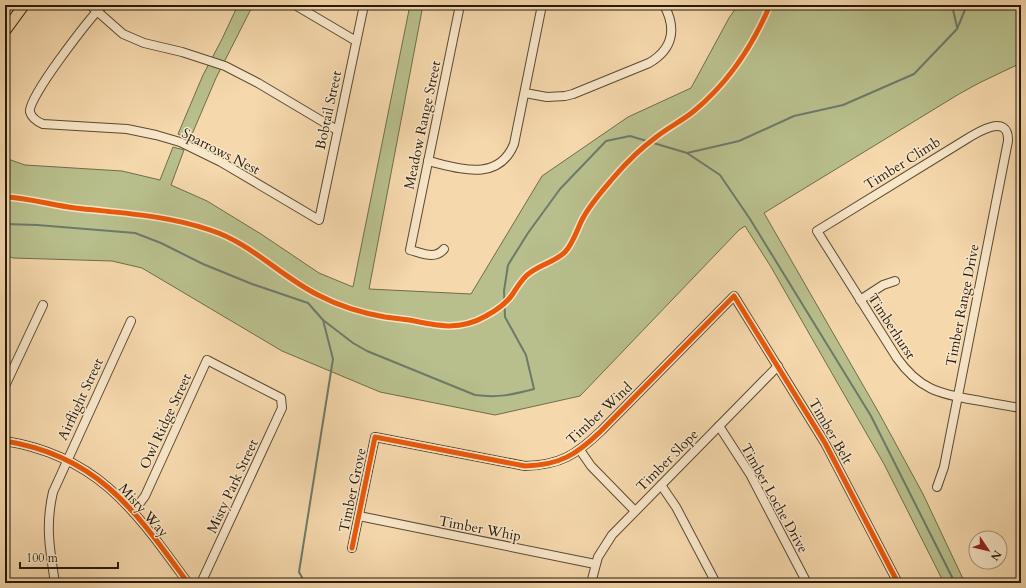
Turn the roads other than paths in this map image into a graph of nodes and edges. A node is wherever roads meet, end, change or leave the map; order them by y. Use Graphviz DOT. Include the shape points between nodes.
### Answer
graph roads {
  1 [pos="24,5"];
  2 [pos="90,5"];
  3 [pos="103,5"];
  4 [pos="296,5"];
  5 [pos="364,5"];
  6 [pos="460,5"];
  7 [pos="542,5"];
  8 [pos="664,5"];
  9 [pos="97,12"];
  10 [pos="5,31"];
  11 [pos="356,41"];
  12 [pos="525,93"];
  13 [pos="1004,129"];
  14 [pos="337,130"];
  15 [pos="428,161"];
  16 [pos="319,220"];
  17 [pos="817,231"];
  18 [pos="444,249"];
  19 [pos="895,281"];
  20 [pos="734,296"];
  21 [pos="860,300"];
  22 [pos="42,305"];
  23 [pos="131,320"];
  24 [pos="778,366"];
  25 [pos="5,386"];
  26 [pos="957,397"];
  27 [pos="281,398"];
  28 [pos="1021,408"];
  29 [pos="719,426"];
  30 [pos="375,437"];
  31 [pos="5,441"];
  32 [pos="580,450"];
  33 [pos="67,460"];
  34 [pos="661,485"];
  35 [pos="937,486"];
  36 [pos="635,511"];
  37 [pos="133,512"];
  38 [pos="359,516"];
  39 [pos="1021,527"];
  40 [pos="1021,546"];
  41 [pos="352,548"];
  42 [pos="595,564"];
  43 [pos="55,583"];
  44 [pos="188,583"];
  45 [pos="201,583"];
  46 [pos="591,583"];
  47 [pos="716,583"];
  48 [pos="807,583"];
  49 [pos="898,583"];
  1 -- 10 [label="main road"];
  2 -- 9 [label="street"];
  3 -- 9 [label="street"];
  4 -- 11 [label="street"];
  5 -- 11 [label="street, Bobtail Street"];
  6 -- 15 [label="street, Meadow Range Street"];
  7 -- 12 [label="street"];
  8 -- 12 [label="street" via="670,16 672,31 667,47 656,59 573,94 547,97"];
  9 -- 14 [label="street" via="123,34 144,43 225,66"];
  9 -- 16 [label="street, Sparrows Nest" via="40,88 30,107 36,121 43,124 127,129 180,142 221,162"];
  11 -- 14 [label="street, Bobtail Street"];
  12 -- 15 [label="street" via="514,144 504,160 496,166 485,170 473,170"];
  13 -- 17 [label="street, Timber Climb" via="994,126 965,140"];
  13 -- 26 [label="street, Timber Range Drive" via="1008,141"];
  14 -- 16 [label="street, Bobtail Street"];
  15 -- 18 [label="street, Meadow Range Street" via="410,250 435,256"];
  17 -- 21 [label="street, Timberhurst"];
  19 -- 21 [label="street" via="883,285"];
  20 -- 24 [label="street, Timber Belt"];
  20 -- 32 [label="street, Timber Wind"];
  21 -- 26 [label="street, Timberhurst" via="896,358 916,380 939,392"];
  22 -- 25 [label="street"];
  23 -- 33 [label="street, Airflight Street"];
  24 -- 29 [label="street, Timber Slope"];
  24 -- 49 [label="street, Timber Belt" via="825,443"];
  26 -- 28 [label="street, Timberhurst"];
  26 -- 35 [label="street, Timber Range Drive" via="944,466"];
  27 -- 37 [label="street, Owl Ridge Street" via="208,360 145,496"];
  27 -- 45 [label="street, Misty Park Street" via="282,408"];
  29 -- 34 [label="street, Timber Slope"];
  29 -- 48 [label="street, Timber Loche Drive" via="750,474"];
  30 -- 32 [label="street, Timber Wind" via="526,466 553,463"];
  30 -- 38 [label="street, Timber Grove"];
  31 -- 33 [label="street, Misty Way" via="31,446"];
  32 -- 36 [label="street" via="591,466"];
  33 -- 37 [label="street, Misty Way" via="98,479"];
  33 -- 43 [label="street, Airflight Street" via="56,485 48,518 48,541"];
  34 -- 36 [label="street, Timber Slope"];
  34 -- 47 [label="street" via="676,507"];
  36 -- 42 [label="street, Timber Slope" via="607,542"];
  37 -- 44 [label="street, Misty Way"];
  38 -- 41 [label="street, Timber Grove"];
  38 -- 42 [label="street, Timber Whip"];
  39 -- 40 [label="street"];
  42 -- 46 [label="street, Timber Slope"];
}
